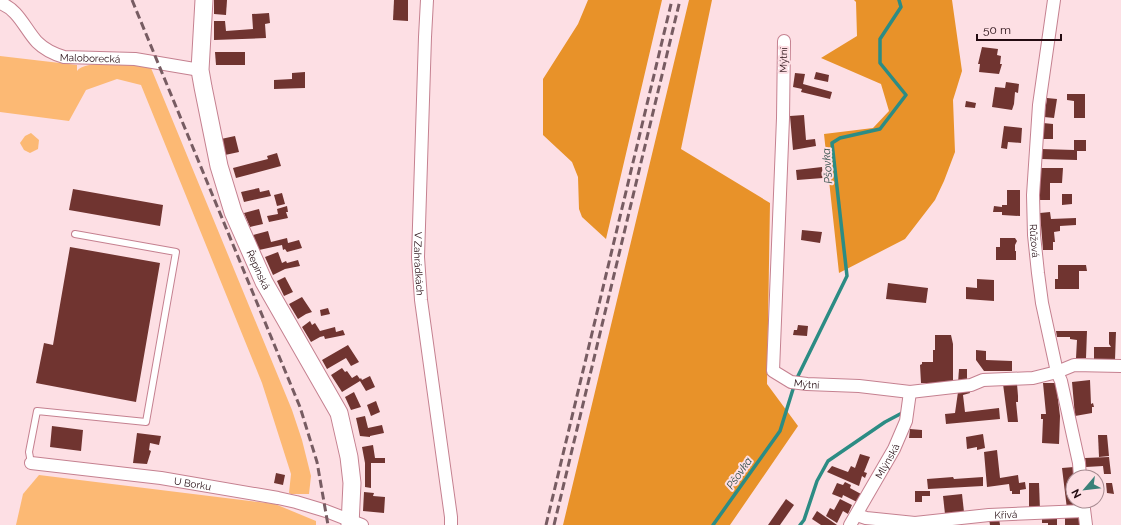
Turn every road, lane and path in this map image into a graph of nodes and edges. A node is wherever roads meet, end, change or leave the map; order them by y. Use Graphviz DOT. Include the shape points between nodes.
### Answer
graph roads {
  1 [pos="204,0"];
  2 [pos="427,0"];
  3 [pos="1054,0"];
  4 [pos="0,3"];
  5 [pos="784,41"];
  6 [pos="200,70"];
  7 [pos="75,234"];
  8 [pos="1121,366"];
  9 [pos="1057,372"];
  10 [pos="910,392"];
  11 [pos="31,463"];
  12 [pos="1079,469"];
  13 [pos="1065,508"];
  14 [pos="1084,509"];
  15 [pos="853,520"];
  16 [pos="354,524"];
  17 [pos="451,525"];
  18 [pos="1086,525"];
  1 -- 6 [label="street, Řepínská"];
  2 -- 17 [label="street, V Zahrádkách" via="418,257"];
  3 -- 9 [label="street, Růžová" via="1039,105 1033,195 1034,235 1042,303"];
  4 -- 6 [label="street, Maloborecká" via="12,10 37,41 54,54 64,57 135,59"];
  5 -- 10 [label="street, Mýtní" via="773,371 791,382"];
  6 -- 16 [label="street, Řepínská" via="219,166 233,212 264,282 339,413 349,457"];
  7 -- 11 [label="lane" via="176,252 146,422 38,411 29,452"];
  8 -- 9 [label="street, Mýtní" via="1074,365"];
  9 -- 10 [label="street, Mýtní" via="1033,378 983,380 971,384"];
  9 -- 12 [label="street, Růžová" via="1063,389"];
  10 -- 15 [label="street, Mlýnská" via="906,421 894,449"];
  11 -- 16 [label="street, U Borku" via="161,478 278,498 326,511"];
  13 -- 15 [label="street, Křivá" via="915,523 866,518"];
  14 -- 18 [label="street"];
}
